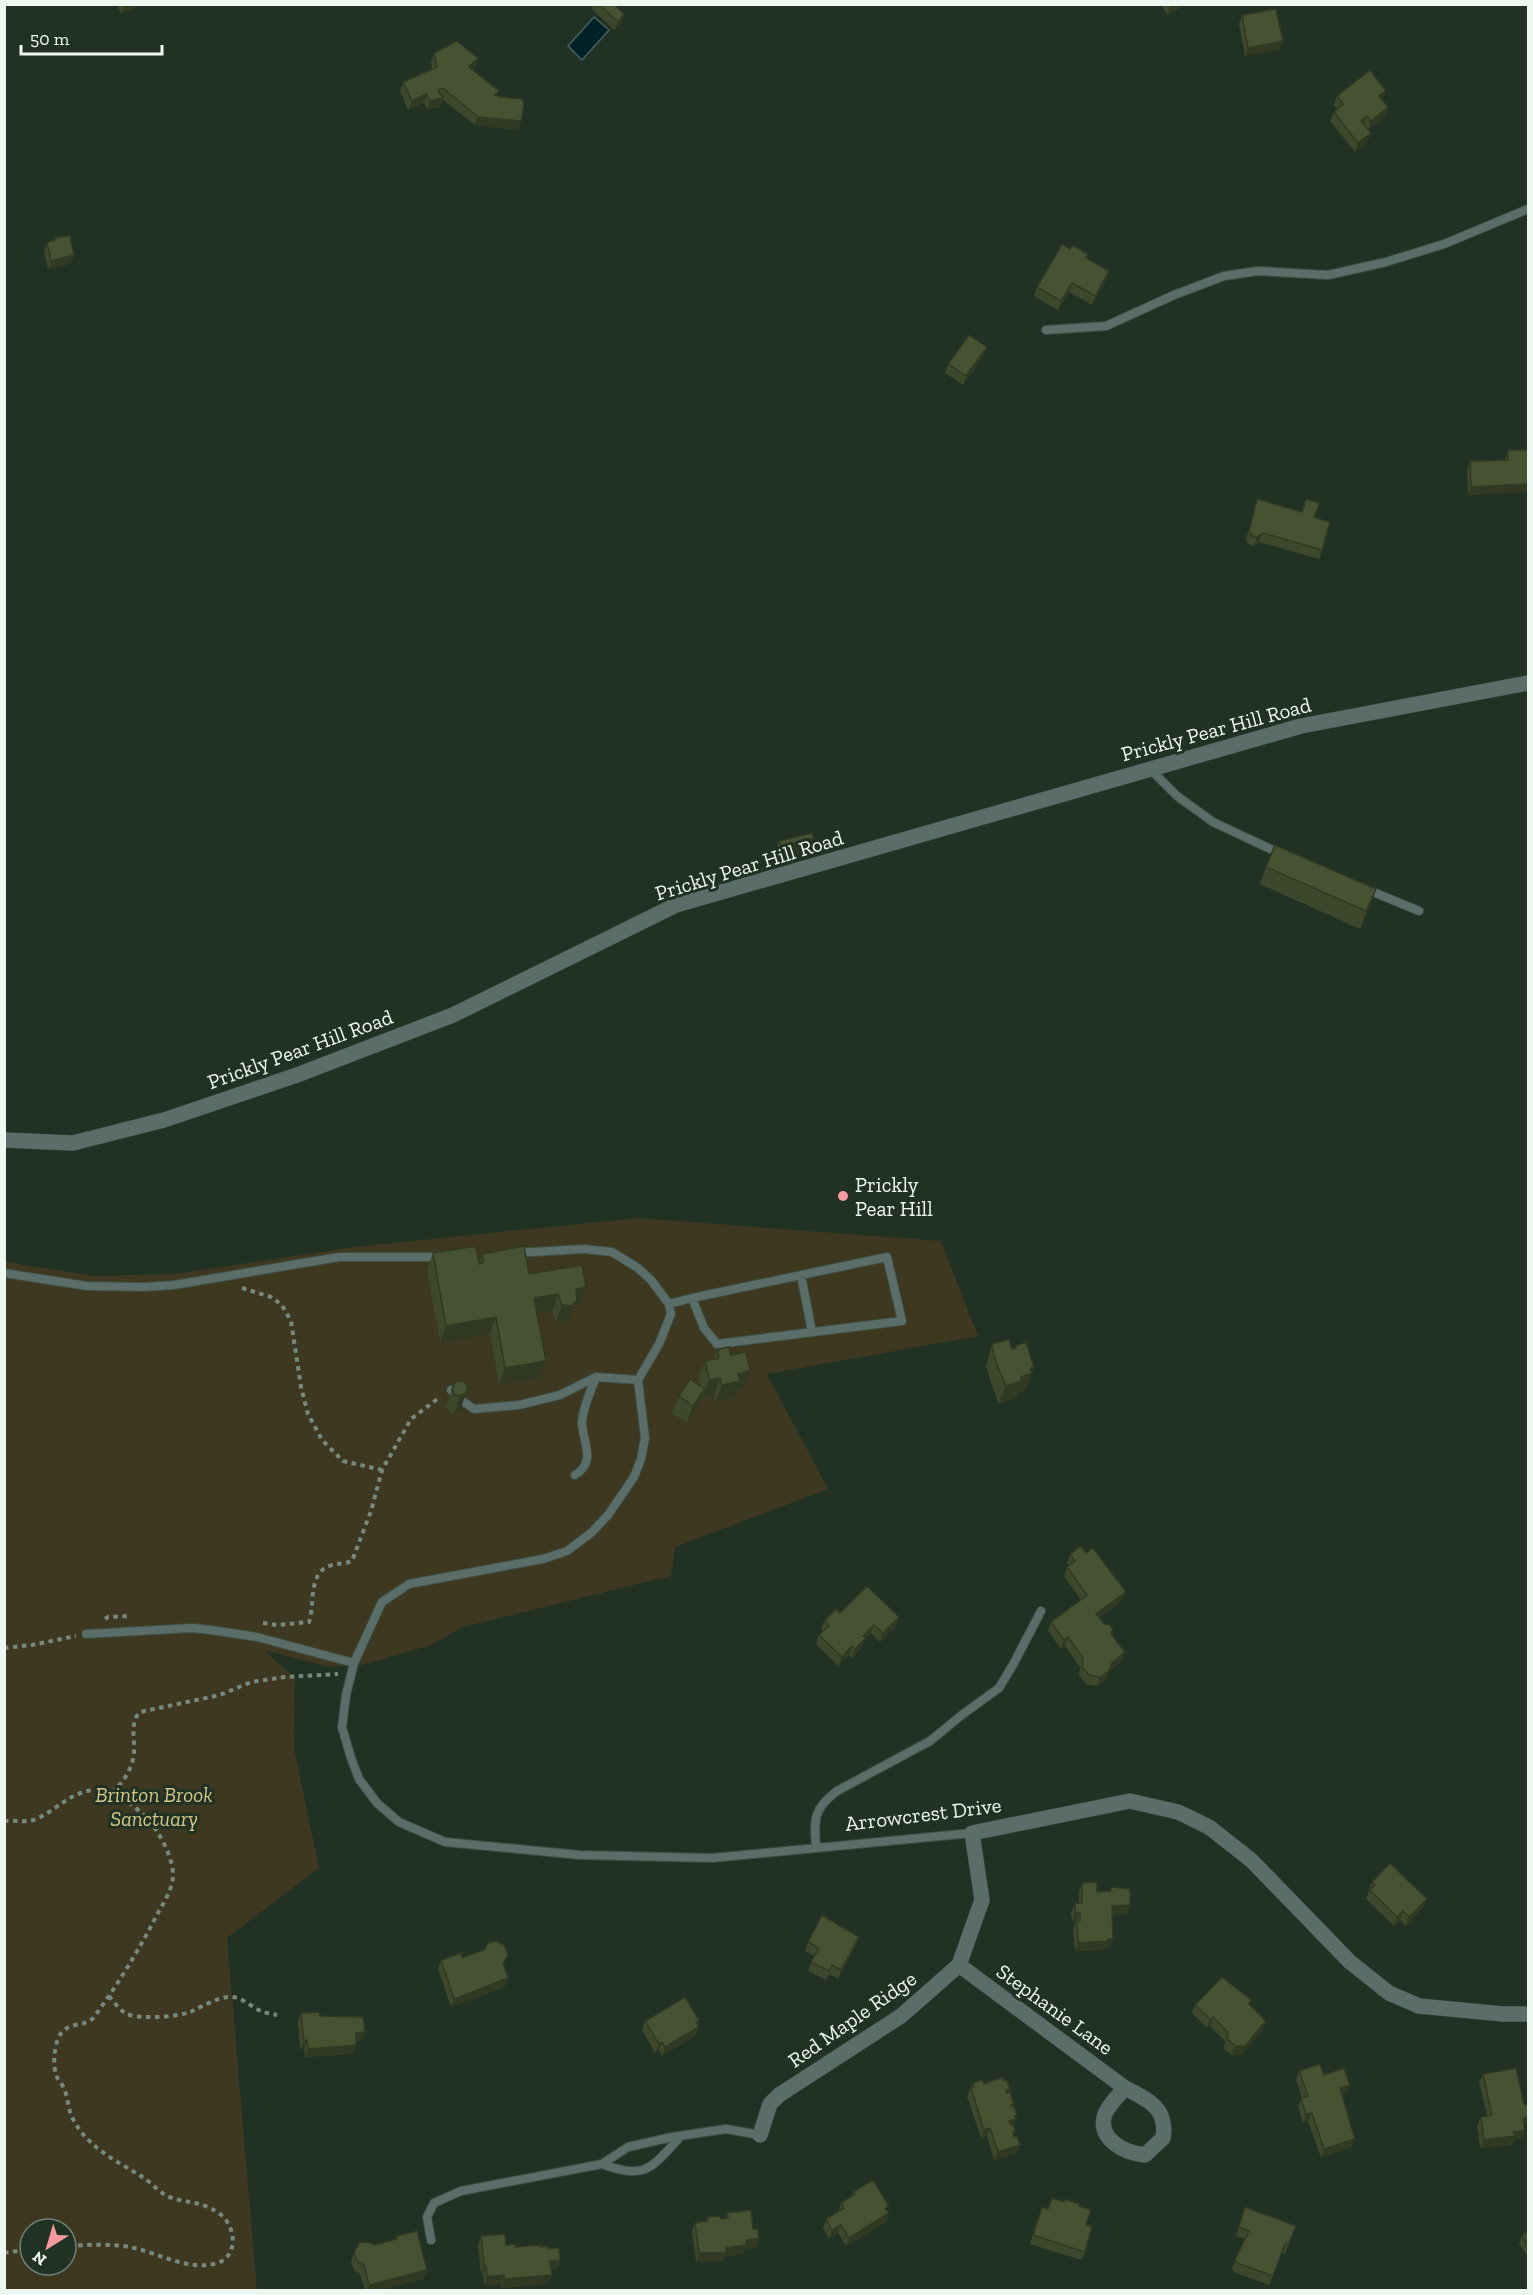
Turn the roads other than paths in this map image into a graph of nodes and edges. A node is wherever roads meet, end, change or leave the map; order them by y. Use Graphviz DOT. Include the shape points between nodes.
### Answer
graph roads {
  1 [pos="1528,209"];
  2 [pos="1046,330"];
  3 [pos="1528,683"];
  4 [pos="1150,769"];
  5 [pos="1294,860"];
  6 [pos="1357,885"];
  7 [pos="1419,911"];
  8 [pos="4,1140"];
  9 [pos="502,1254"];
  10 [pos="447,1257"];
  11 [pos="4,1273"];
  12 [pos="801,1275"];
  13 [pos="692,1298"];
  14 [pos="669,1304"];
  15 [pos="812,1332"];
  16 [pos="596,1377"];
  17 [pos="638,1380"];
  18 [pos="451,1389"];
  19 [pos="575,1475"];
  20 [pos="1041,1611"];
  21 [pos="86,1634"];
  22 [pos="354,1663"];
  23 [pos="972,1833"];
  24 [pos="816,1848"];
  25 [pos="959,1965"];
  26 [pos="1528,2014"];
  27 [pos="1125,2088"];
  28 [pos="760,2135"];
  29 [pos="681,2136"];
  30 [pos="602,2164"];
  31 [pos="432,2240"];
  1 -- 2 [label="lane" via="1444,244 1377,264 1328,275 1258,271 1224,276 1106,326"];
  3 -- 4 [label="street, Prickly Pear Hill Road" via="1301,726"];
  4 -- 5 [label="lane" via="1177,796 1213,822"];
  4 -- 8 [label="street, Prickly Pear Hill Road" via="676,905 453,1015 297,1075 164,1120 73,1143"];
  6 -- 7 [label="lane"];
  9 -- 14 [label="lane" via="563,1249 612,1252 638,1268"];
  10 -- 11 [label="lane" via="339,1257 144,1287 87,1286"];
  12 -- 13 [label="lane"];
  12 -- 15 [label="lane"];
  12 -- 15 [label="lane" via="887,1257 902,1321"];
  13 -- 14 [label="lane"];
  13 -- 15 [label="lane" via="704,1328 717,1344"];
  14 -- 17 [label="lane" via="671,1314 659,1344"];
  16 -- 17 [label="lane"];
  16 -- 18 [label="lane" via="560,1395 519,1405 474,1408"];
  16 -- 19 [label="lane" via="582,1423 588,1461"];
  17 -- 22 [label="lane, Arrowcrest Drive" via="645,1438 641,1459 620,1499 591,1533 567,1551 543,1559 409,1584 382,1602"];
  20 -- 24 [label="lane" via="999,1688 930,1741 826,1799 814,1821"];
  21 -- 22 [label="lane" via="211,1630 257,1637"];
  22 -- 24 [label="lane, Arrowcrest Drive" via="342,1727 359,1779 377,1803 399,1822 445,1842 580,1855 712,1858"];
  23 -- 24 [label="lane, Arrowcrest Drive"];
  23 -- 25 [label="street, Red Maple Ridge" via="982,1900"];
  23 -- 26 [label="street, Arrowcrest Drive" via="1130,1801 1178,1812 1209,1827 1251,1860 1350,1962 1389,1993 1419,2006"];
  25 -- 27 [label="street, Stephanie Lane"];
  25 -- 28 [label="street, Red Maple Ridge" via="901,2016 779,2095 770,2104"];
  27 -- 27 [label="street, Stephanie Lane" via="1106,2112 1103,2123 1117,2146 1131,2154 1145,2155 1163,2138 1165,2126 1158,2109"];
  28 -- 29 [label="lane" via="726,2129"];
  29 -- 30 [label="lane" via="628,2147"];
  29 -- 30 [label="lane" via="654,2165 640,2172"];
  30 -- 31 [label="lane" via="461,2191 434,2203 427,2217"];
}
